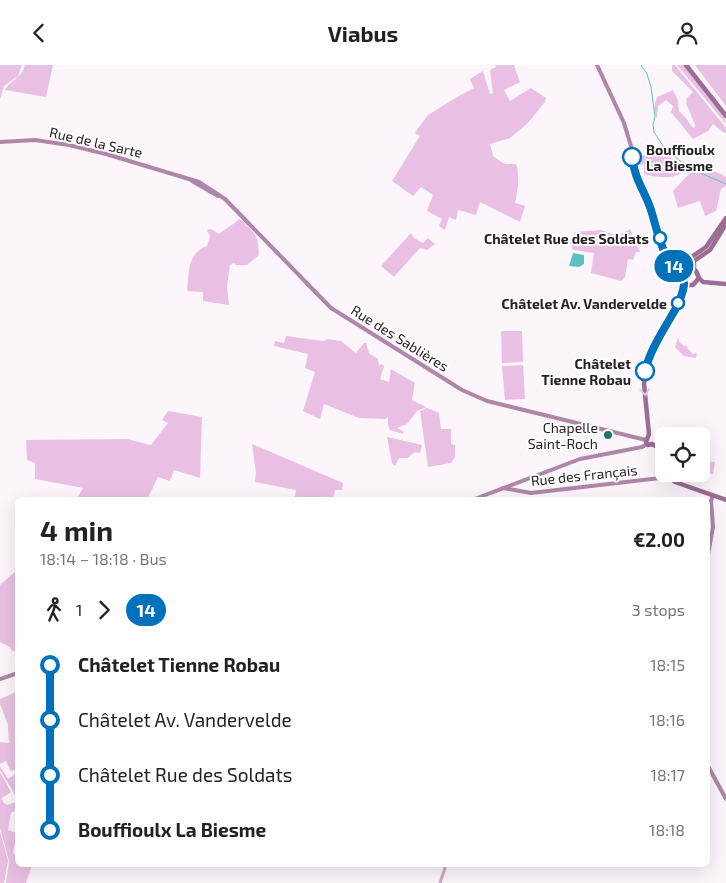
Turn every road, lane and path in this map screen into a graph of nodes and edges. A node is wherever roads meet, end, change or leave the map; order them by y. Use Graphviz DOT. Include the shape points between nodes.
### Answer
graph roads {
  1 [pos="597,65"];
  2 [pos="687,65"];
  3 [pos="726,111"];
  4 [pos="726,116"];
  5 [pos="0,142"];
  6 [pos="225,199"];
  7 [pos="726,218"];
  8 [pos="726,224"];
  9 [pos="687,270"];
  10 [pos="694,270"];
  11 [pos="683,275"];
  12 [pos="699,278"];
  13 [pos="685,282"];
  14 [pos="726,284"];
  15 [pos="647,441"];
  16 [pos="655,446"];
  17 [pos="655,477"];
  18 [pos="675,482"];
  19 [pos="503,488"];
  20 [pos="480,497"];
  21 [pos="712,498"];
  22 [pos="726,500"];
  23 [pos="710,544"];
  24 [pos="15,674"];
  25 [pos="0,679"];
  26 [pos="710,770"];
  27 [pos="726,799"];
  28 [pos="445,867"];
  29 [pos="440,883"];
  1 -- 11 [label="main road" via="624,123 635,177 650,206 667,257"];
  2 -- 3 [label="main road"];
  2 -- 4 [label="main road"];
  5 -- 6 [label="main road, Rue de la Sarte" via="35,140 106,154 185,177"];
  6 -- 15 [label="main road, Rue des Sablières" via="331,308 462,390 487,401"];
  7 -- 9 [label="main road" via="706,247 690,258"];
  8 -- 10 [label="main road" via="710,250 694,261"];
  9 -- 10 [label="main road"];
  9 -- 11 [label="main road"];
  10 -- 12 [label="main road"];
  11 -- 13 [label="main road"];
  12 -- 13 [label="main road" via="693,285"];
  12 -- 14 [label="main road" via="704,283"];
  13 -- 15 [label="main road, one-way" via="646,369"];
  15 -- 16 [label="main road" via="653,439"];
  15 -- 19 [label="main road" via="642,447 580,459"];
  17 -- 19 [label="main road, Rue des Français" via="531,493"];
  18 -- 21 [label="main road"];
  19 -- 20 [label="main road"];
  21 -- 22 [label="main road"];
  21 -- 23 [label="main road"];
  24 -- 25 [label="main road"];
  26 -- 27 [label="main road"];
  28 -- 29 [label="street"];
}
